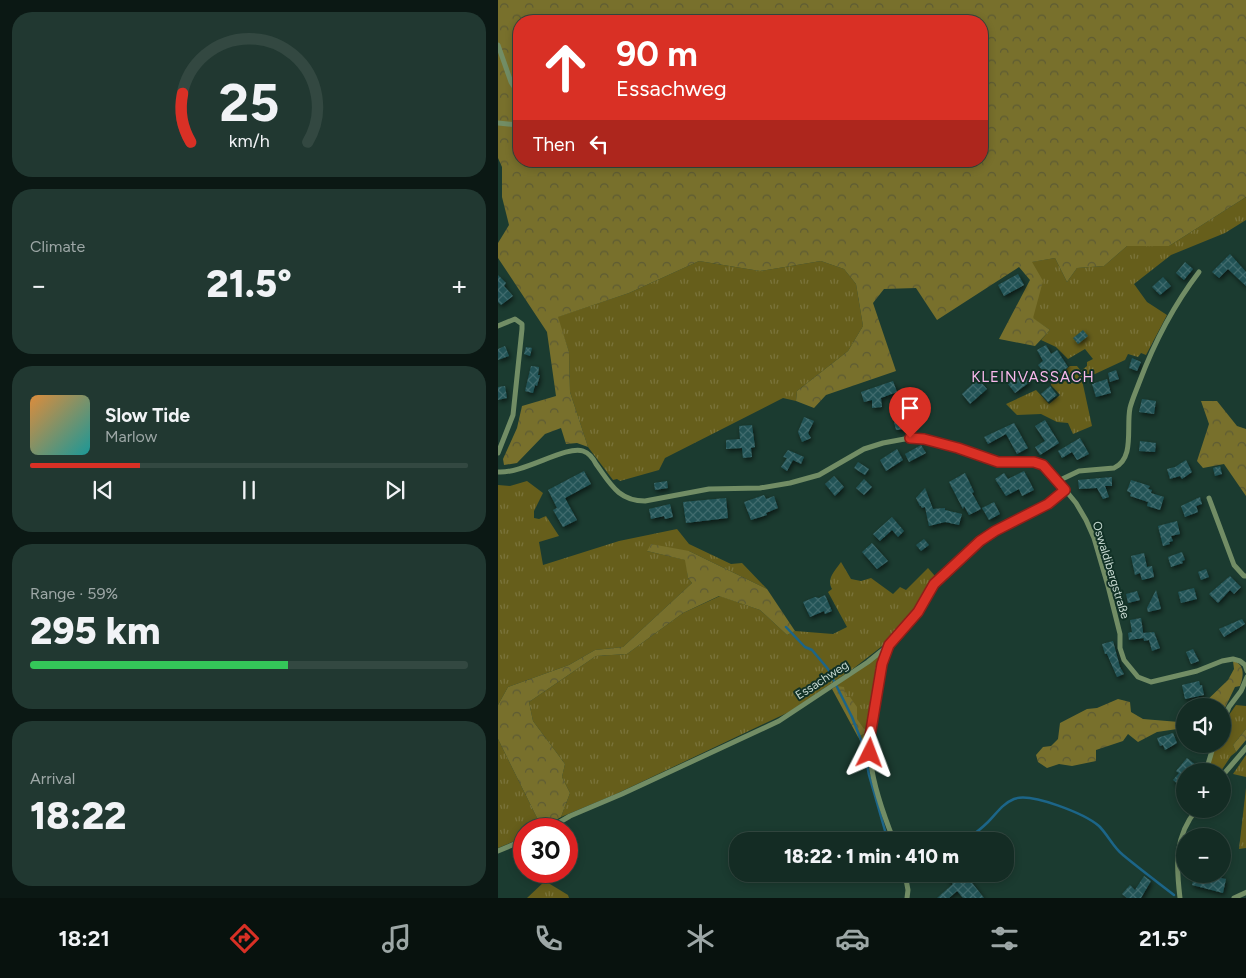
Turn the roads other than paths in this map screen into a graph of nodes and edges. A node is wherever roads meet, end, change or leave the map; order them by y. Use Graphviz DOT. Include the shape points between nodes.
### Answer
graph roads {
  1 [pos="498,45"];
  2 [pos="513,85"];
  3 [pos="498,123"];
  4 [pos="513,124"];
  5 [pos="1198,272"];
  6 [pos="498,326"];
  7 [pos="498,453"];
  8 [pos="498,472"];
  9 [pos="1058,482"];
  10 [pos="1065,490"];
  11 [pos="1210,498"];
  12 [pos="1246,576"];
  13 [pos="889,645"];
  14 [pos="1246,670"];
  15 [pos="1246,677"];
  16 [pos="1231,704"];
  17 [pos="1246,747"];
  18 [pos="1231,765"];
  19 [pos="567,818"];
  20 [pos="1192,818"];
  21 [pos="891,832"];
  22 [pos="513,845"];
  23 [pos="498,852"];
  24 [pos="906,882"];
  25 [pos="1246,892"];
  26 [pos="906,898"];
  27 [pos="1180,898"];
  28 [pos="1234,898"];
  1 -- 2 [label="street"];
  3 -- 4 [label="street"];
  5 -- 9 [label="street" via="1149,355 1130,409 1124,460 1114,468 1079,471"];
  6 -- 7 [label="street" via="515,320 522,324 514,409"];
  8 -- 9 [label="street, Oswaldibergstraße" via="520,470 570,451 582,450 590,455 616,491 636,501 645,501 709,489 760,488 790,483 819,474 864,449 910,438 958,448 998,462 1034,462 1043,465"];
  9 -- 10 [label="street, Oswaldibergstraße"];
  10 -- 13 [label="street, Essachweg" via="1048,504 980,541 940,577 918,612"];
  10 -- 14 [label="street, Oswaldibergstraße" via="1076,503 1094,538 1120,634 1120,648 1124,660 1138,677 1151,682 1233,659 1245,665"];
  11 -- 12 [label="street" via="1234,565"];
  13 -- 19 [label="street, Essachweg" via="779,721"];
  13 -- 21 [label="street" via="882,664 870,753"];
  15 -- 16 [label="street"];
  17 -- 18 [label="street"];
  20 -- 27 [label="street" via="1181,838 1176,864"];
  22 -- 23 [label="street"];
  24 -- 26 [label="street"];
  25 -- 28 [label="street"];
}
